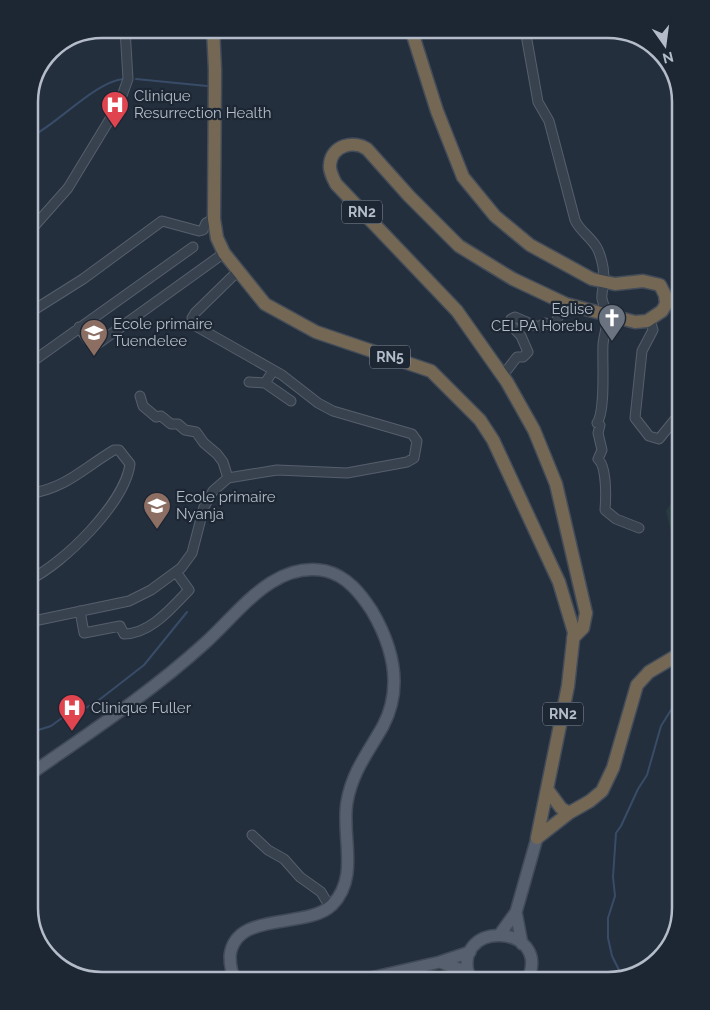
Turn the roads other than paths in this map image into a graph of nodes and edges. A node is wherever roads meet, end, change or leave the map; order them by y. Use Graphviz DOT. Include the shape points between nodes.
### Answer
graph roads {
  1 [pos="126,38"];
  2 [pos="213,38"];
  3 [pos="414,38"];
  4 [pos="526,38"];
  5 [pos="214,219"];
  6 [pos="38,222"];
  7 [pos="193,247"];
  8 [pos="224,253"];
  9 [pos="237,272"];
  10 [pos="604,282"];
  11 [pos="566,304"];
  12 [pos="38,307"];
  13 [pos="608,315"];
  14 [pos="650,320"];
  15 [pos="79,327"];
  16 [pos="38,357"];
  17 [pos="273,371"];
  18 [pos="502,373"];
  19 [pos="249,382"];
  20 [pos="265,383"];
  21 [pos="140,396"];
  22 [pos="291,401"];
  23 [pos="672,423"];
  24 [pos="228,478"];
  25 [pos="38,491"];
  26 [pos="638,528"];
  27 [pos="176,572"];
  28 [pos="38,576"];
  29 [pos="80,611"];
  30 [pos="38,620"];
  31 [pos="573,638"];
  32 [pos="672,658"];
  33 [pos="38,769"];
  34 [pos="547,789"];
  35 [pos="569,812"];
  36 [pos="252,835"];
  37 [pos="537,838"];
  38 [pos="330,907"];
  39 [pos="516,912"];
  40 [pos="500,934"];
  41 [pos="522,944"];
  42 [pos="470,952"];
  43 [pos="440,962"];
  44 [pos="232,972"];
  45 [pos="396,972"];
  46 [pos="459,972"];
  47 [pos="469,972"];
  48 [pos="530,972"];
  1 -- 6 [label="street" via="128,79 119,104 68,188"];
  2 -- 5 [label="highway, RN5"];
  3 -- 10 [label="highway" via="437,111 463,177 495,216 530,245"];
  4 -- 10 [label="street" via="538,102 549,121 575,220 598,250"];
  5 -- 8 [label="highway, RN5"];
  5 -- 12 [label="street" via="199,231 162,220 83,279"];
  7 -- 15 [label="street"];
  8 -- 9 [label="highway, RN5"];
  8 -- 15 [label="street" via="96,345"];
  9 -- 17 [label="street" via="195,313 192,322"];
  9 -- 31 [label="highway, RN5" via="264,304 308,328 431,371 480,420 504,462 559,582"];
  10 -- 13 [label="street" via="602,301"];
  10 -- 14 [label="highway" via="643,281 660,285 666,304"];
  11 -- 13 [label="highway, RN2"];
  11 -- 18 [label="street" via="553,326 545,322 538,327 515,317 511,319 511,325 528,352 517,357"];
  11 -- 18 [label="highway, RN2" via="513,279 459,246 363,146 349,143 333,155 330,164 336,184 457,311"];
  13 -- 14 [label="highway, RN2" via="635,322"];
  13 -- 26 [label="street" via="603,345 602,406 597,423 600,425 598,433 602,450 598,459 606,488 605,510 616,519"];
  14 -- 23 [label="street" via="652,336 642,351 635,418 649,436 659,439"];
  15 -- 16 [label="street"];
  17 -- 20 [label="street"];
  17 -- 24 [label="street" via="332,411 412,434 417,441 414,458 348,472 278,470"];
  18 -- 31 [label="highway, RN2" via="534,430 560,495 586,613 583,628"];
  19 -- 20 [label="street"];
  20 -- 22 [label="street"];
  21 -- 24 [label="street" via="142,406 156,417 161,416 171,424 196,432 224,462"];
  24 -- 27 [label="street" via="214,490 204,507 192,553"];
  25 -- 28 [label="street" via="83,473 114,450 119,450 130,464 121,490 103,517"];
  27 -- 29 [label="street" via="129,601"];
  27 -- 29 [label="street" via="189,590 156,622 134,633 124,634 120,626 84,633"];
  29 -- 30 [label="street"];
  31 -- 34 [label="highway, RN2" via="568,686"];
  32 -- 35 [label="highway" via="649,672 637,685 607,783 597,796"];
  33 -- 38 [label="main road" via="168,676 257,593 279,578 310,570 345,579 375,618 396,682 387,718 363,756 351,785 345,821 347,874 339,896"];
  34 -- 35 [label="highway" via="561,808"];
  34 -- 37 [label="highway, RN2"];
  35 -- 37 [label="highway"];
  36 -- 38 [label="street" via="321,892"];
  37 -- 39 [label="main road"];
  38 -- 44 [label="main road" via="313,916 249,929 231,949"];
  39 -- 40 [label="main road"];
  39 -- 41 [label="main road"];
  40 -- 41 [label="main road"];
  40 -- 42 [label="main road" via="486,937"];
  41 -- 48 [label="main road" via="530,957"];
  42 -- 43 [label="main road"];
  42 -- 47 [label="main road"];
  43 -- 45 [label="main road"];
  43 -- 46 [label="main road"];
}
